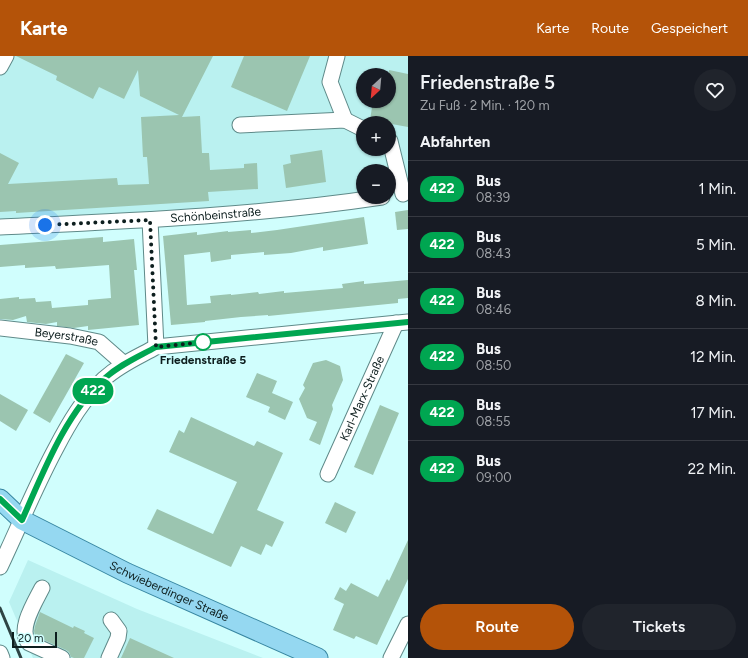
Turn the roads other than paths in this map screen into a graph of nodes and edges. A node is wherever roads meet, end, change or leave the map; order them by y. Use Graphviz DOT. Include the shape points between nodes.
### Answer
graph roads {
  1 [pos="6,56"];
  2 [pos="338,56"];
  3 [pos="0,67"];
  4 [pos="345,120"];
  5 [pos="240,125"];
  6 [pos="356,125"];
  7 [pos="393,156"];
  8 [pos="400,194"];
  9 [pos="356,200"];
  10 [pos="150,220"];
  11 [pos="0,227"];
  12 [pos="402,323"];
  13 [pos="0,328"];
  14 [pos="156,347"];
  15 [pos="124,364"];
  16 [pos="328,474"];
  17 [pos="0,499"];
  18 [pos="22,520"];
  19 [pos="0,521"];
  20 [pos="0,567"];
  21 [pos="42,588"];
  22 [pos="111,620"];
  23 [pos="408,624"];
  24 [pos="62,658"];
  25 [pos="109,658"];
  26 [pos="318,658"];
  27 [pos="391,658"];
  1 -- 3 [label="street"];
  2 -- 4 [label="street" via="330,82"];
  4 -- 5 [label="street"];
  4 -- 6 [label="street"];
  7 -- 8 [label="street"];
  9 -- 10 [label="street, Schönbeinstraße"];
  10 -- 11 [label="street, Schönbeinstraße"];
  10 -- 14 [label="street"];
  12 -- 14 [label="street"];
  12 -- 16 [label="street, Karl-Marx-Straße"];
  13 -- 15 [label="street, Beyerstraße" via="100,342"];
  14 -- 15 [label="street"];
  15 -- 18 [label="street" via="105,378 84,400 68,424"];
  17 -- 18 [label="main road, Schwieberdinger Straße"];
  18 -- 19 [label="main road, Schwieberdinger Straße"];
  18 -- 20 [label="street"];
  18 -- 26 [label="main road, Schwieberdinger Straße" via="127,573"];
  21 -- 24 [label="street" via="25,625 25,634 29,643"];
  22 -- 25 [label="street" via="118,631 118,638"];
  23 -- 27 [label="street"];
}
